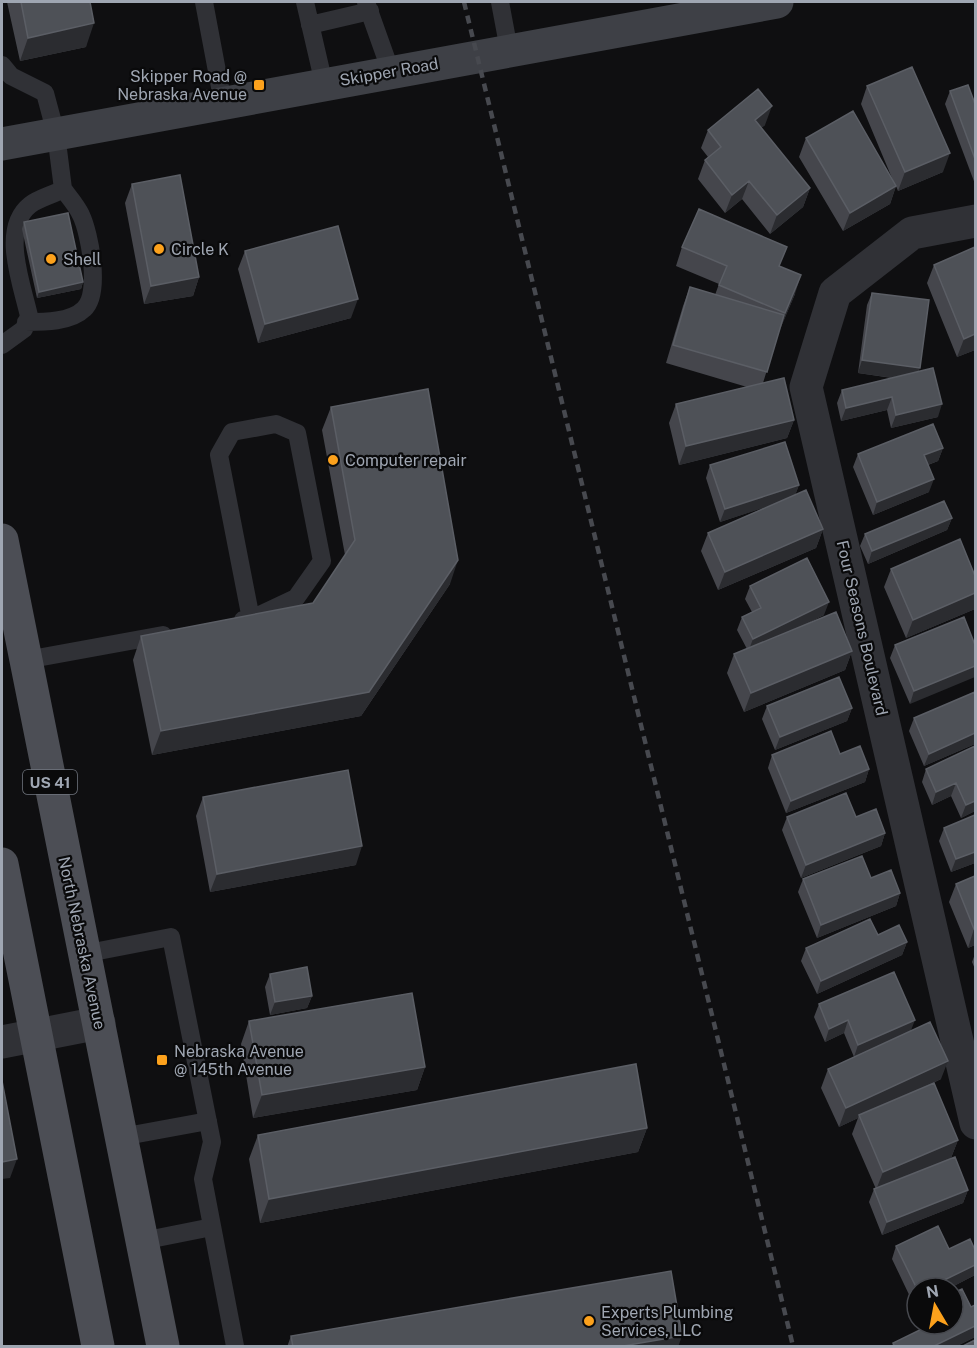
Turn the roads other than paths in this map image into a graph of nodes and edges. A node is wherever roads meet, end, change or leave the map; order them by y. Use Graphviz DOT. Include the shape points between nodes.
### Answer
graph roads {
  1 [pos="204,2"];
  2 [pos="304,2"];
  3 [pos="500,2"];
  4 [pos="777,2"];
  5 [pos="368,6"];
  6 [pos="310,25"];
  7 [pos="509,50"];
  8 [pos="2,65"];
  9 [pos="391,72"];
  10 [pos="324,84"];
  11 [pos="223,103"];
  12 [pos="56,134"];
  13 [pos="2,144"];
  14 [pos="63,189"];
  15 [pos="975,221"];
  16 [pos="26,322"];
  17 [pos="2,345"];
  18 [pos="2,540"];
  19 [pos="251,619"];
  20 [pos="228,623"];
  21 [pos="183,631"];
  22 [pos="26,660"];
  23 [pos="2,864"];
  24 [pos="83,954"];
  25 [pos="99,1023"];
  26 [pos="36,1035"];
  27 [pos="2,1042"];
  28 [pos="208,1121"];
  29 [pos="975,1123"];
  30 [pos="121,1137"];
  31 [pos="212,1227"];
  32 [pos="142,1241"];
  33 [pos="98,1347"];
  34 [pos="163,1347"];
  35 [pos="235,1347"];
  1 -- 11 [label="lane"];
  2 -- 6 [label="lane"];
  3 -- 7 [label="lane"];
  4 -- 7 [label="street, Skipper Road"];
  5 -- 6 [label="lane"];
  5 -- 9 [label="lane"];
  6 -- 10 [label="lane"];
  7 -- 9 [label="street, Skipper Road"];
  8 -- 12 [label="lane" via="11,76 45,93"];
  9 -- 10 [label="street, Skipper Road"];
  10 -- 11 [label="street, Skipper Road"];
  11 -- 12 [label="street, Skipper Road"];
  12 -- 13 [label="street, Skipper Road"];
  12 -- 14 [label="lane"];
  14 -- 16 [label="lane" via="31,204 14,231 29,316"];
  14 -- 16 [label="lane" via="81,214 85,228 94,282 92,296 84,309 66,317"];
  15 -- 29 [label="street, Four Seasons Boulevard" via="912,232 835,293 806,387"];
  16 -- 17 [label="lane" via="24,329"];
  18 -- 22 [label="main road, North Nebraska Avenue / US 41"];
  19 -- 19 [label="lane" via="296,598 322,561 297,433 276,424 232,432 219,456"];
  19 -- 20 [label="lane"];
  21 -- 22 [label="lane"];
  22 -- 24 [label="main road, North Nebraska Avenue / US 41"];
  23 -- 26 [label="main road"];
  24 -- 25 [label="main road, North Nebraska Avenue / US 41"];
  24 -- 28 [label="lane" via="171,937"];
  25 -- 26 [label="street"];
  25 -- 30 [label="main road, North Nebraska Avenue / US 41"];
  26 -- 27 [label="street"];
  26 -- 33 [label="main road"];
  28 -- 30 [label="lane"];
  28 -- 31 [label="lane" via="212,1142 203,1179"];
  30 -- 32 [label="main road, North Nebraska Avenue / US 41"];
  31 -- 32 [label="lane"];
  31 -- 35 [label="lane"];
  32 -- 34 [label="main road, North Nebraska Avenue / US 41"];
}
